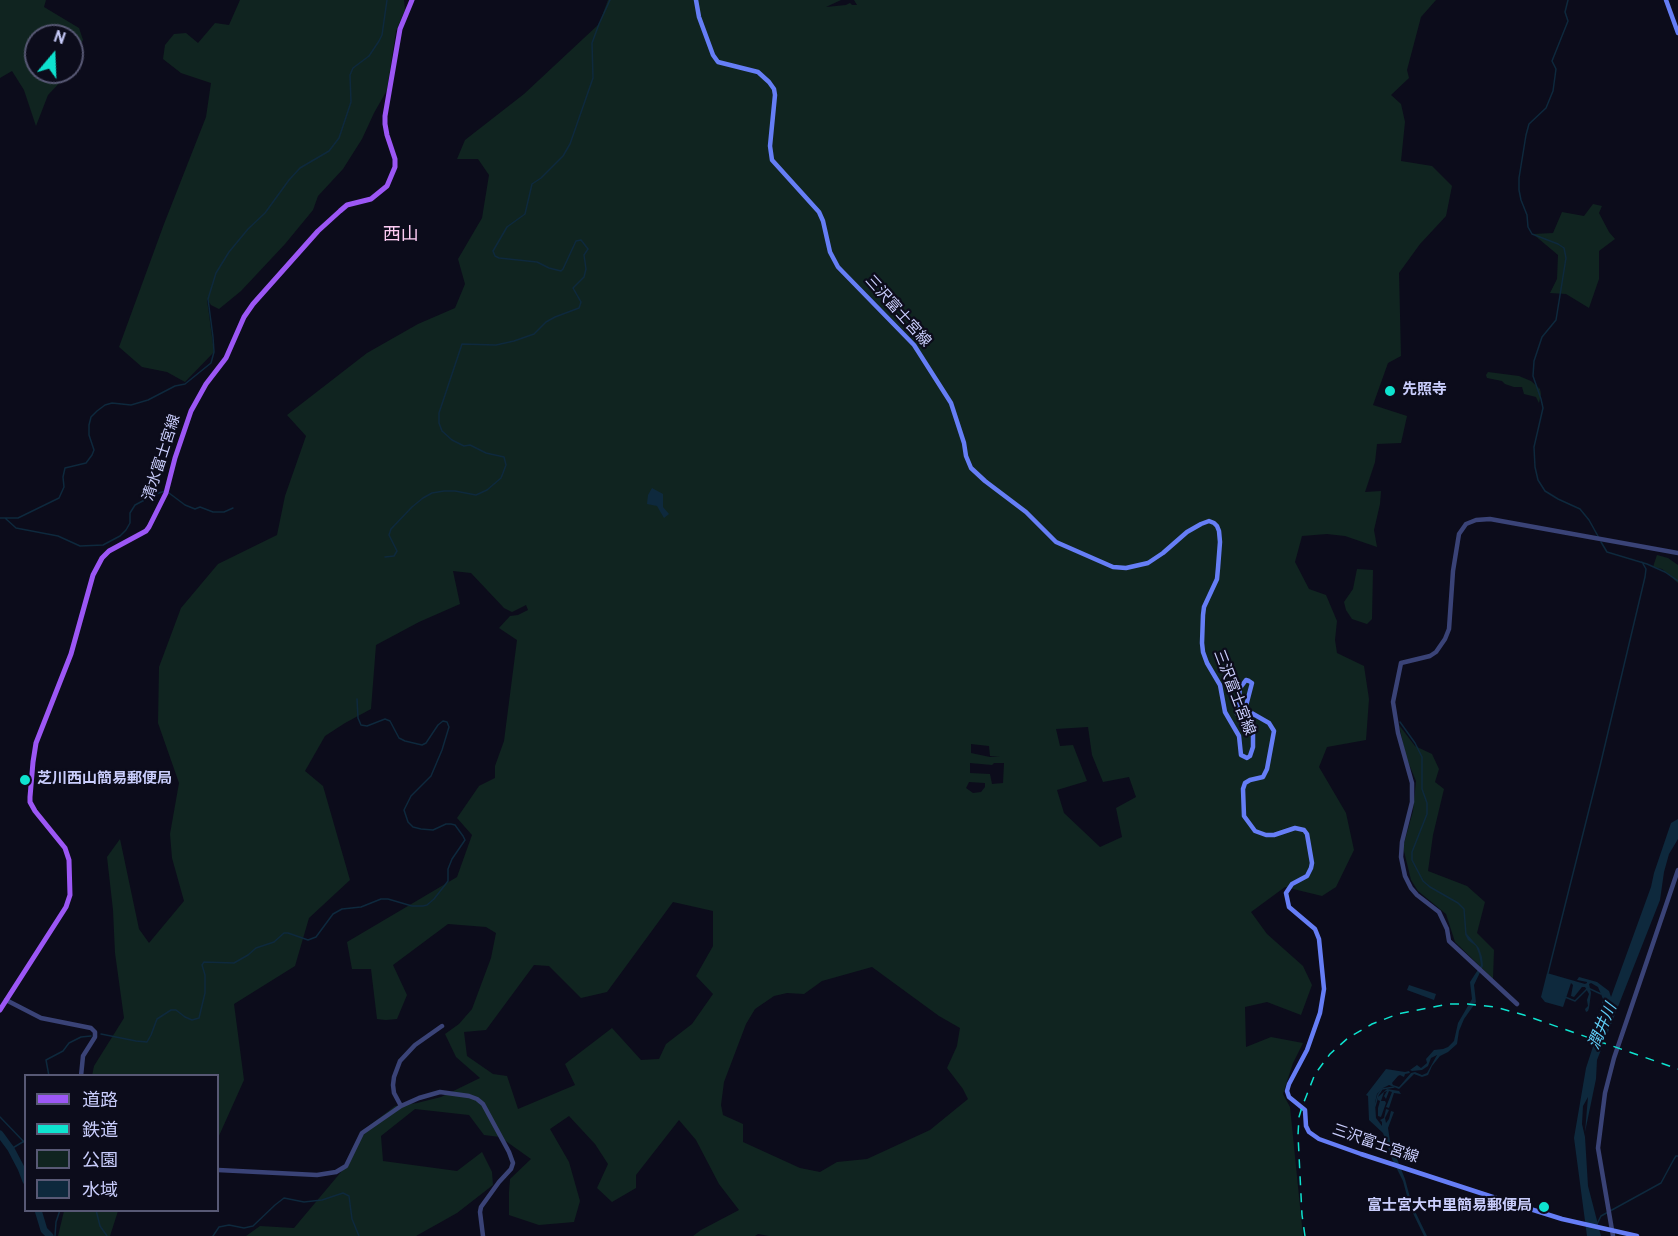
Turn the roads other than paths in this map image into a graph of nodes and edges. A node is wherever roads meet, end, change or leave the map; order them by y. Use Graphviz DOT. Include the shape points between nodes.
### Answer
graph roads {
  1 [pos="412,0"];
  2 [pos="696,0"];
  3 [pos="1666,0"];
  4 [pos="1678,33"];
  5 [pos="1678,553"];
  6 [pos="1678,870"];
  7 [pos="6,1000"];
  8 [pos="1517,1004"];
  9 [pos="0,1010"];
  10 [pos="442,1026"];
  11 [pos="81,1074"];
  12 [pos="401,1106"];
  13 [pos="219,1170"];
  14 [pos="1611,1232"];
  15 [pos="483,1236"];
  16 [pos="1637,1236"];
  1 -- 7 [label="main road, 清水富士宮線" via="400,29 385,116 395,159 387,186 371,199 347,205 318,231 249,310 226,358 191,411 167,492 146,531 109,551 94,571 71,654 36,743 33,762 30,802 65,848 70,891 66,907"];
  2 -- 14 [label="main road, 三沢富士宮線" via="718,62 758,72 774,88 772,160 824,220 830,252 838,267 914,345 951,403 972,468 1056,542 1113,567 1148,563 1201,524 1209,521 1217,526 1218,568 1204,607 1203,652 1220,685 1225,712 1239,736 1240,755 1251,756 1253,747 1250,727 1237,714 1240,688 1246,680 1252,683 1248,711 1269,723 1274,731 1268,770 1263,777 1245,783 1244,816 1255,831 1266,835 1295,828 1304,830 1312,863 1310,873 1286,893 1289,907 1311,924 1319,939 1324,996 1287,1091 1305,1110 1306,1126 1312,1135 1402,1169"];
  3 -- 4 [label="main road"];
  5 -- 8 [label="street" via="1490,519 1476,520 1466,524 1459,534 1445,639 1430,656 1401,663 1393,702 1412,783 1412,802 1402,842 1405,876 1417,895 1438,912 1449,941"];
  6 -- 14 [label="street" via="1606,1088 1598,1148"];
  7 -- 9 [label="main road, 清水富士宮線"];
  7 -- 11 [label="street" via="33,1014 91,1028 95,1037 83,1056"];
  10 -- 12 [label="street" via="415,1045 400,1062 393,1085"];
  12 -- 13 [label="street" via="362,1133 346,1166 336,1172 318,1175"];
  12 -- 15 [label="street" via="440,1092 469,1096 483,1104 513,1163 481,1208"];
  14 -- 16 [label="main road, 三沢富士宮線"];
}
